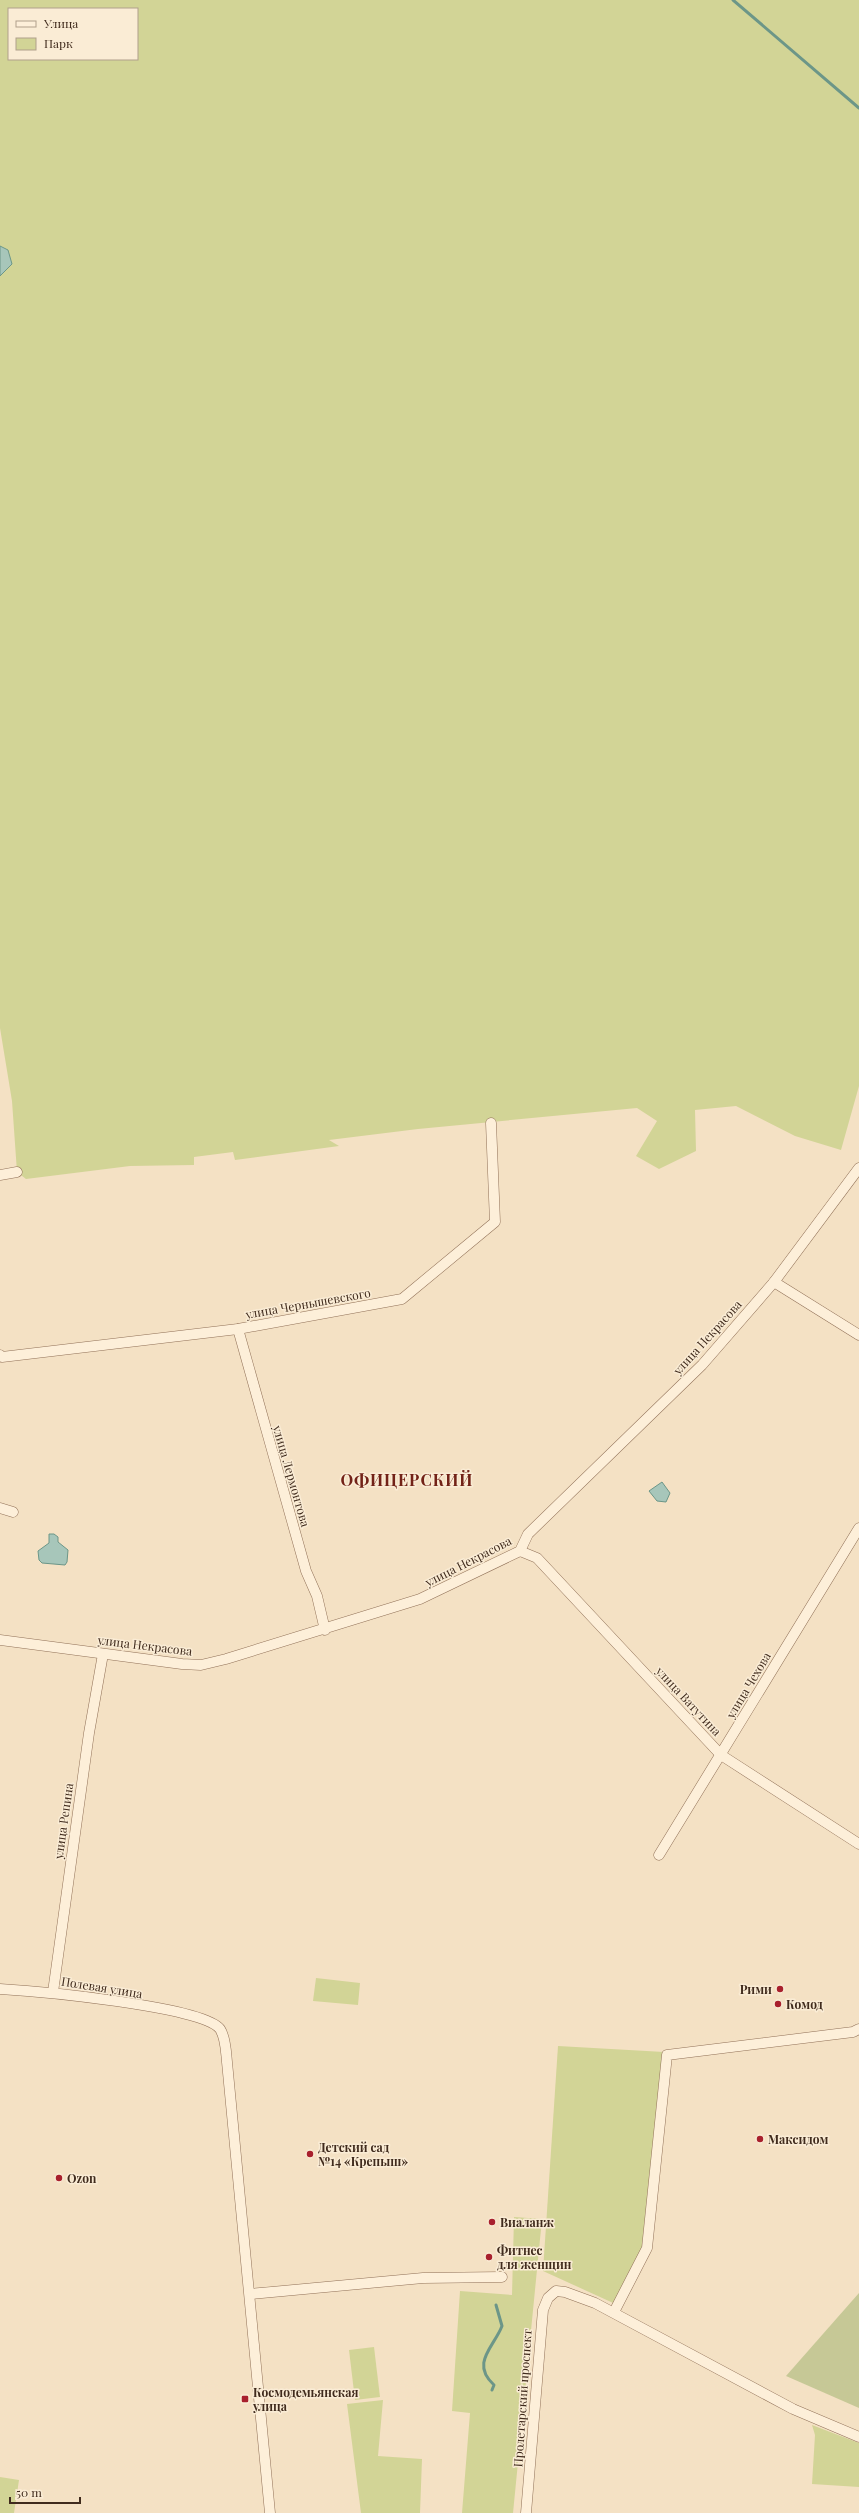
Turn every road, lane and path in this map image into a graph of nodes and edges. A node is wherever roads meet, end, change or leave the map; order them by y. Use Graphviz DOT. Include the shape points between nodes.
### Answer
graph roads {
  1 [pos="491,1123"];
  2 [pos="859,1168"];
  3 [pos="18,1172"];
  4 [pos="0,1175"];
  5 [pos="774,1282"];
  6 [pos="238,1329"];
  7 [pos="859,1335"];
  8 [pos="0,1355"];
  9 [pos="0,1508"];
  10 [pos="13,1512"];
  11 [pos="859,1528"];
  12 [pos="520,1551"];
  13 [pos="325,1630"];
  14 [pos="0,1640"];
  15 [pos="103,1654"];
  16 [pos="721,1755"];
  17 [pos="859,1844"];
  18 [pos="659,1855"];
  19 [pos="0,1989"];
  20 [pos="53,1992"];
  21 [pos="859,2029"];
  22 [pos="502,2276"];
  23 [pos="250,2294"];
  24 [pos="614,2312"];
  25 [pos="859,2437"];
  26 [pos="270,2513"];
  27 [pos="526,2513"];
  1 -- 6 [label="street, улица Чернышевского" via="495,1222 402,1300"];
  2 -- 5 [label="street, улица Некрасова"];
  3 -- 4 [label="street"];
  5 -- 7 [label="street"];
  5 -- 12 [label="street, улица Некрасова" via="702,1365 528,1534"];
  6 -- 8 [label="street, улица Чернышевского" via="2,1357"];
  6 -- 13 [label="street, улица Лермонтова"];
  9 -- 10 [label="street"];
  11 -- 16 [label="street, улица Чехова"];
  12 -- 13 [label="street, улица Некрасова" via="420,1599"];
  12 -- 16 [label="street, улица Ватутина" via="537,1558"];
  13 -- 15 [label="street, улица Некрасова" via="201,1665"];
  14 -- 15 [label="street, улица Некрасова"];
  15 -- 20 [label="street, улица Репина" via="89,1733"];
  16 -- 17 [label="street, улица Ватутина"];
  16 -- 18 [label="street, улица Чехова"];
  19 -- 20 [label="street, Полевая улица"];
  20 -- 23 [label="street, Полевая улица" via="199,2016 212,2022 220,2030 224,2040"];
  21 -- 24 [label="street" via="853,2032 667,2055 647,2248"];
  22 -- 23 [label="street" via="423,2278"];
  23 -- 26 [label="street"];
  24 -- 25 [label="street" via="782,2403"];
  24 -- 27 [label="street, Пролетарский проспект" via="565,2292 556,2291 548,2298 543,2310"];
}
